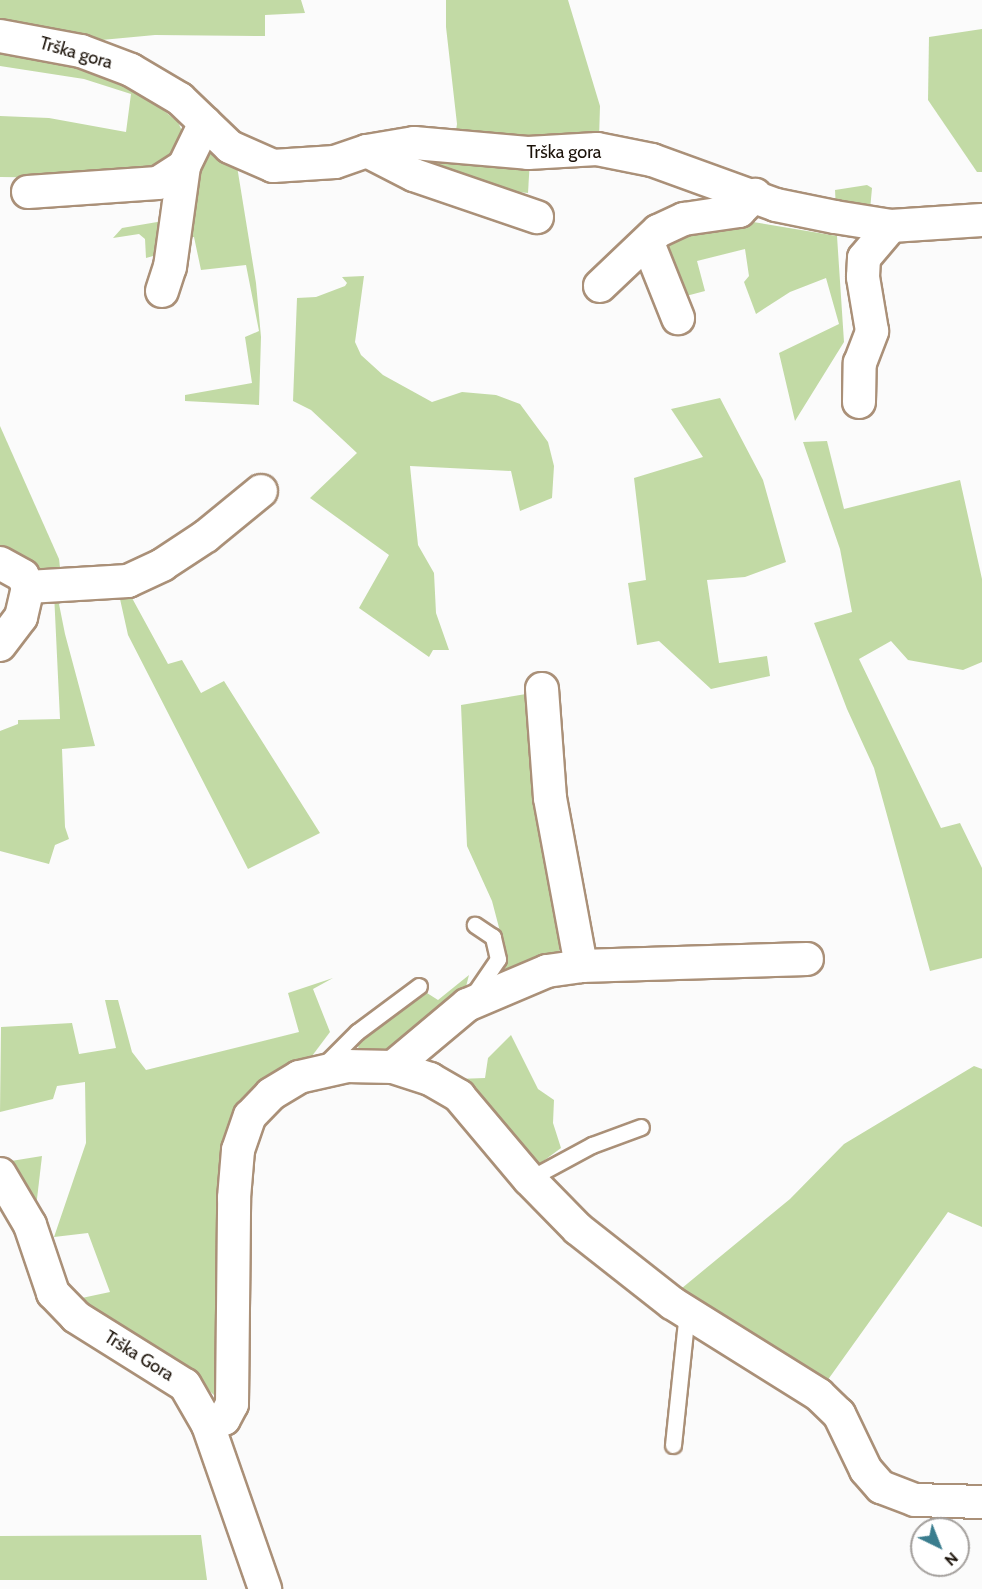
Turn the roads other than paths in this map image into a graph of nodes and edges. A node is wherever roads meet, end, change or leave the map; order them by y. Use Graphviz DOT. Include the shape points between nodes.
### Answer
graph roads {
  1 [pos="0,36"];
  2 [pos="205,123"];
  3 [pos="367,151"];
  4 [pos="184,166"];
  5 [pos="28,192"];
  6 [pos="755,195"];
  7 [pos="537,217"];
  8 [pos="982,220"];
  9 [pos="946,223"];
  10 [pos="891,226"];
  11 [pos="648,243"];
  12 [pos="982,244"];
  13 [pos="600,286"];
  14 [pos="162,291"];
  15 [pos="678,318"];
  16 [pos="859,402"];
  17 [pos="261,491"];
  18 [pos="0,562"];
  19 [pos="28,587"];
  20 [pos="0,645"];
  21 [pos="542,689"];
  22 [pos="476,926"];
  23 [pos="807,959"];
  24 [pos="581,966"];
  25 [pos="419,986"];
  26 [pos="467,1005"];
  27 [pos="393,1067"];
  28 [pos="319,1071"];
  29 [pos="641,1127"];
  30 [pos="0,1174"];
  31 [pos="529,1179"];
  32 [pos="687,1312"];
  33 [pos="208,1425"];
  34 [pos="673,1445"];
  35 [pos="982,1502"];
  36 [pos="265,1589"];
  1 -- 2 [label="street, Trška gora" via="81,51 131,70 180,99"];
  2 -- 3 [label="street, Trška gora" via="231,147 273,166 335,162"];
  2 -- 4 [label="street"];
  3 -- 6 [label="street, Trška gora" via="414,143 528,153 597,149 652,160"];
  3 -- 7 [label="street" via="459,192 488,197"];
  4 -- 5 [label="street" via="158,183"];
  4 -- 14 [label="street" via="170,267"];
  6 -- 10 [label="street, Trška gora" via="776,205"];
  6 -- 11 [label="street" via="739,211 684,219 658,231"];
  8 -- 9 [label="street, Trška gora"];
  9 -- 10 [label="street, Trška gora"];
  9 -- 12 [label="street"];
  10 -- 16 [label="street" via="864,258 863,277 872,331 860,363"];
  11 -- 13 [label="street"];
  11 -- 15 [label="street"];
  17 -- 19 [label="street" via="162,566 128,581"];
  18 -- 19 [label="street" via="22,576"];
  19 -- 20 [label="street" via="21,617"];
  21 -- 24 [label="street" via="550,798"];
  22 -- 26 [label="lane" via="494,937 498,959"];
  23 -- 24 [label="street"];
  24 -- 26 [label="street" via="523,978"];
  25 -- 28 [label="lane" via="357,1032"];
  26 -- 27 [label="street"];
  27 -- 28 [label="street" via="346,1065"];
  27 -- 31 [label="street" via="430,1079 459,1096"];
  28 -- 33 [label="street" via="287,1082 271,1094 250,1116 238,1150 231,1258 232,1404 224,1419"];
  29 -- 31 [label="lane" via="592,1145"];
  30 -- 33 [label="street, Trška Gora" via="30,1225 53,1293 76,1317 185,1385"];
  31 -- 32 [label="street" via="578,1229"];
  32 -- 34 [label="lane"];
  32 -- 35 [label="street" via="819,1395 839,1414 866,1470 881,1487 915,1500"];
  33 -- 36 [label="street, Trška Gora"];
}
